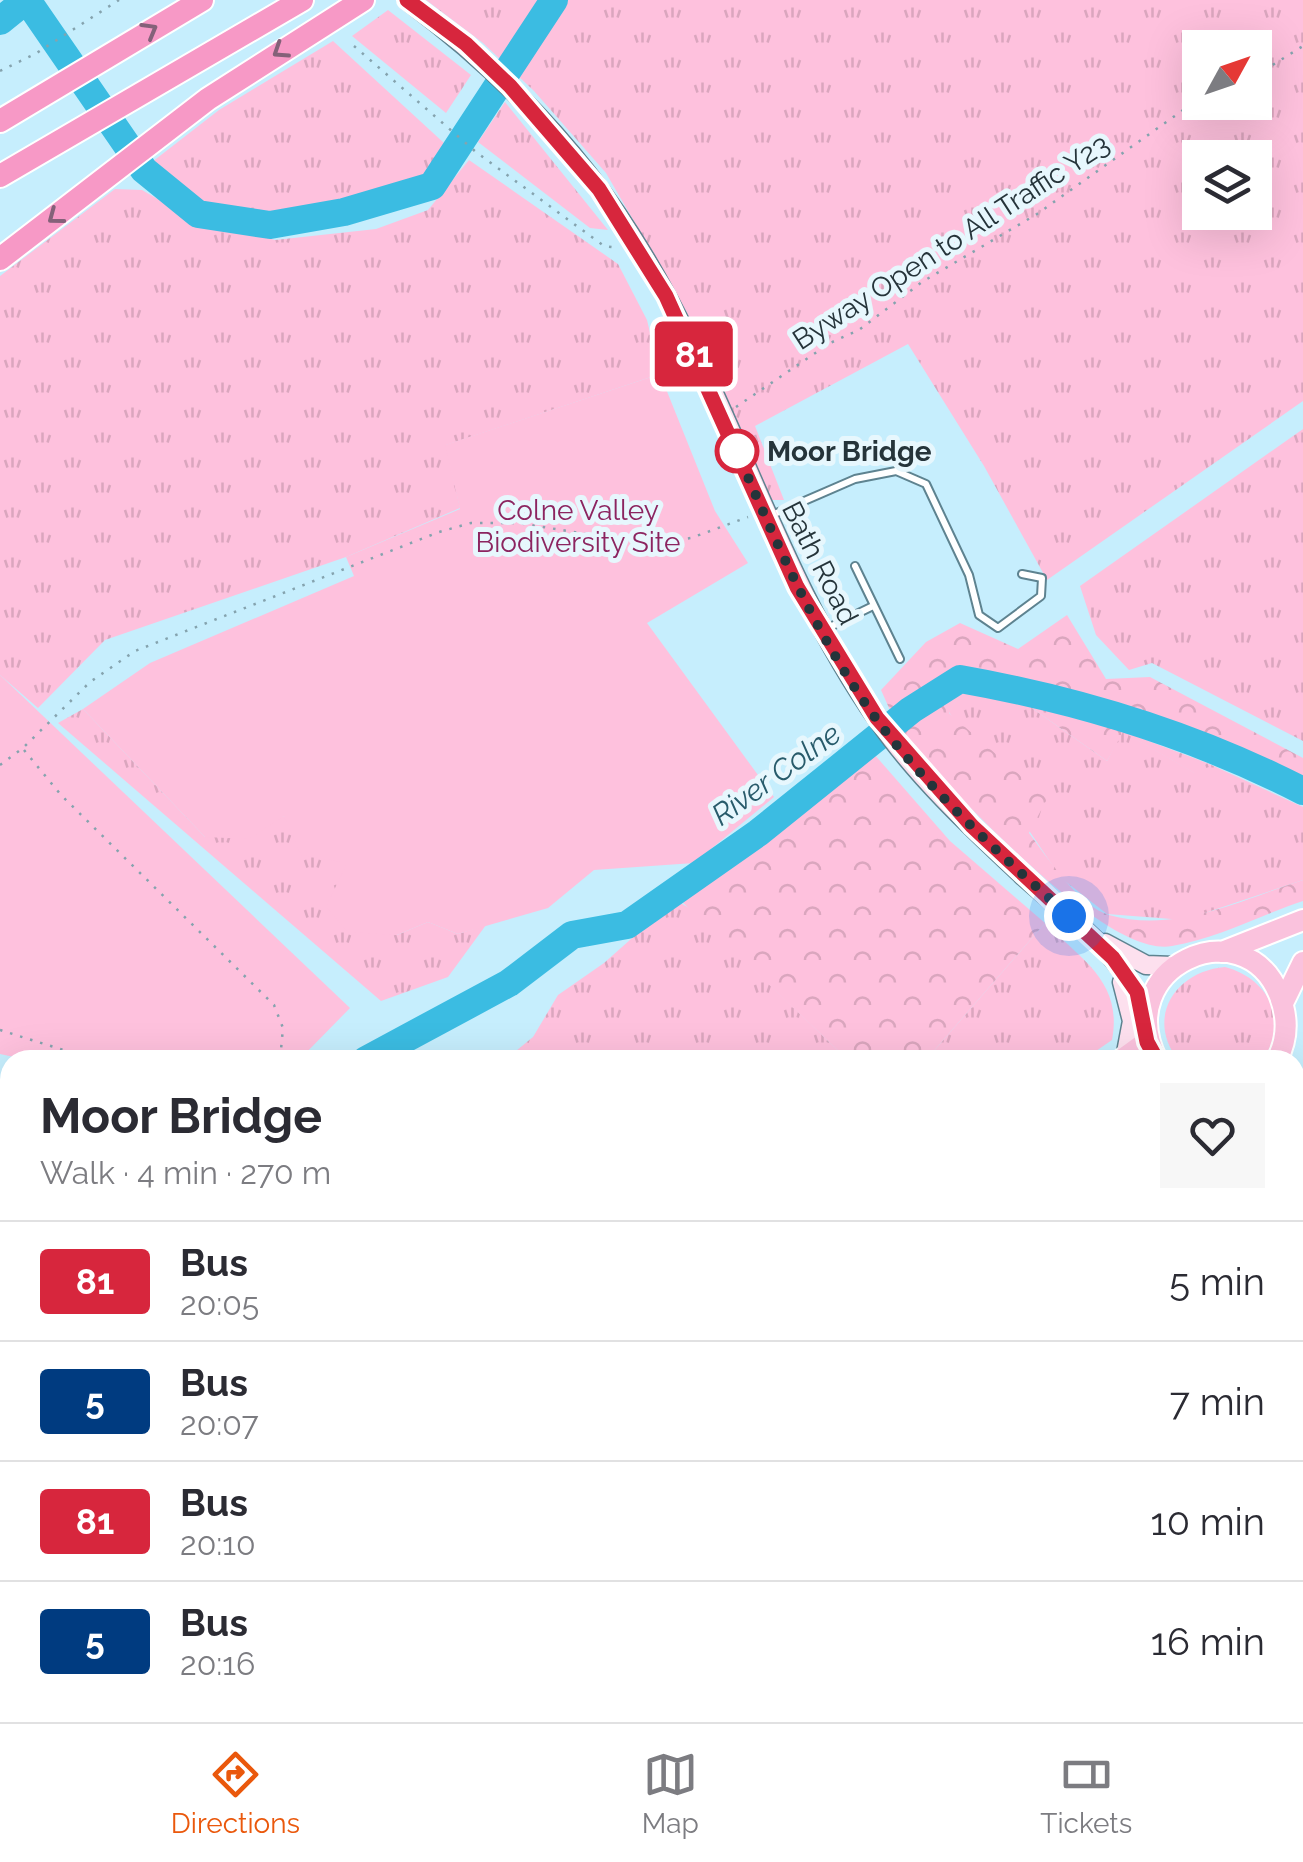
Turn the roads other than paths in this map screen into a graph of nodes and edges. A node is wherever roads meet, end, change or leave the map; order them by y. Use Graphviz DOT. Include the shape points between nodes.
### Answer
graph roads {
  1 [pos="202,0"];
  2 [pos="302,0"];
  3 [pos="363,0"];
  4 [pos="407,0"];
  5 [pos="0,121"];
  6 [pos="0,176"];
  7 [pos="0,258"];
  8 [pos="765,515"];
  9 [pos="854,566"];
  10 [pos="1022,574"];
  11 [pos="873,606"];
  12 [pos="822,631"];
  13 [pos="900,659"];
  14 [pos="1303,920"];
  15 [pos="1092,936"];
  16 [pos="1220,952"];
  17 [pos="1113,958"];
  18 [pos="1303,962"];
  19 [pos="1173,966"];
  20 [pos="1283,1004"];
  21 [pos="1145,1015"];
  22 [pos="1125,1050"];
  23 [pos="1152,1050"];
  24 [pos="1284,1050"];
  25 [pos="558,1722"];
  26 [pos="594,1722"];
  5 -- 1 [label="highway, one-way"];
  2 -- 6 [label="highway"];
  3 -- 7 [label="highway, one-way" via="161,134"];
  4 -- 8 [label="street, Bath Road" via="466,44 567,147 640,251"];
  8 -- 10 [label="lane" via="855,479 896,471 926,484 969,575 978,615 998,628 1041,596 1042,578"];
  8 -- 12 [label="street, Bath Road"];
  9 -- 11 [label="lane"];
  11 -- 12 [label="lane"];
  11 -- 13 [label="lane"];
  12 -- 15 [label="street, Bath Road" via="892,739 972,826"];
  14 -- 16 [label="main road"];
  15 -- 17 [label="street"];
  15 -- 19 [label="street" via="1146,964"];
  16 -- 19 [label="main road"];
  16 -- 20 [label="main road" via="1256,963"];
  17 -- 21 [label="street"];
  17 -- 22 [label="street" via="1132,1022"];
  18 -- 20 [label="main road"];
  19 -- 21 [label="main road" via="1151,994"];
  20 -- 24 [label="main road"];
  21 -- 23 [label="main road"];
  25 -- 26 [label="street"];
}
